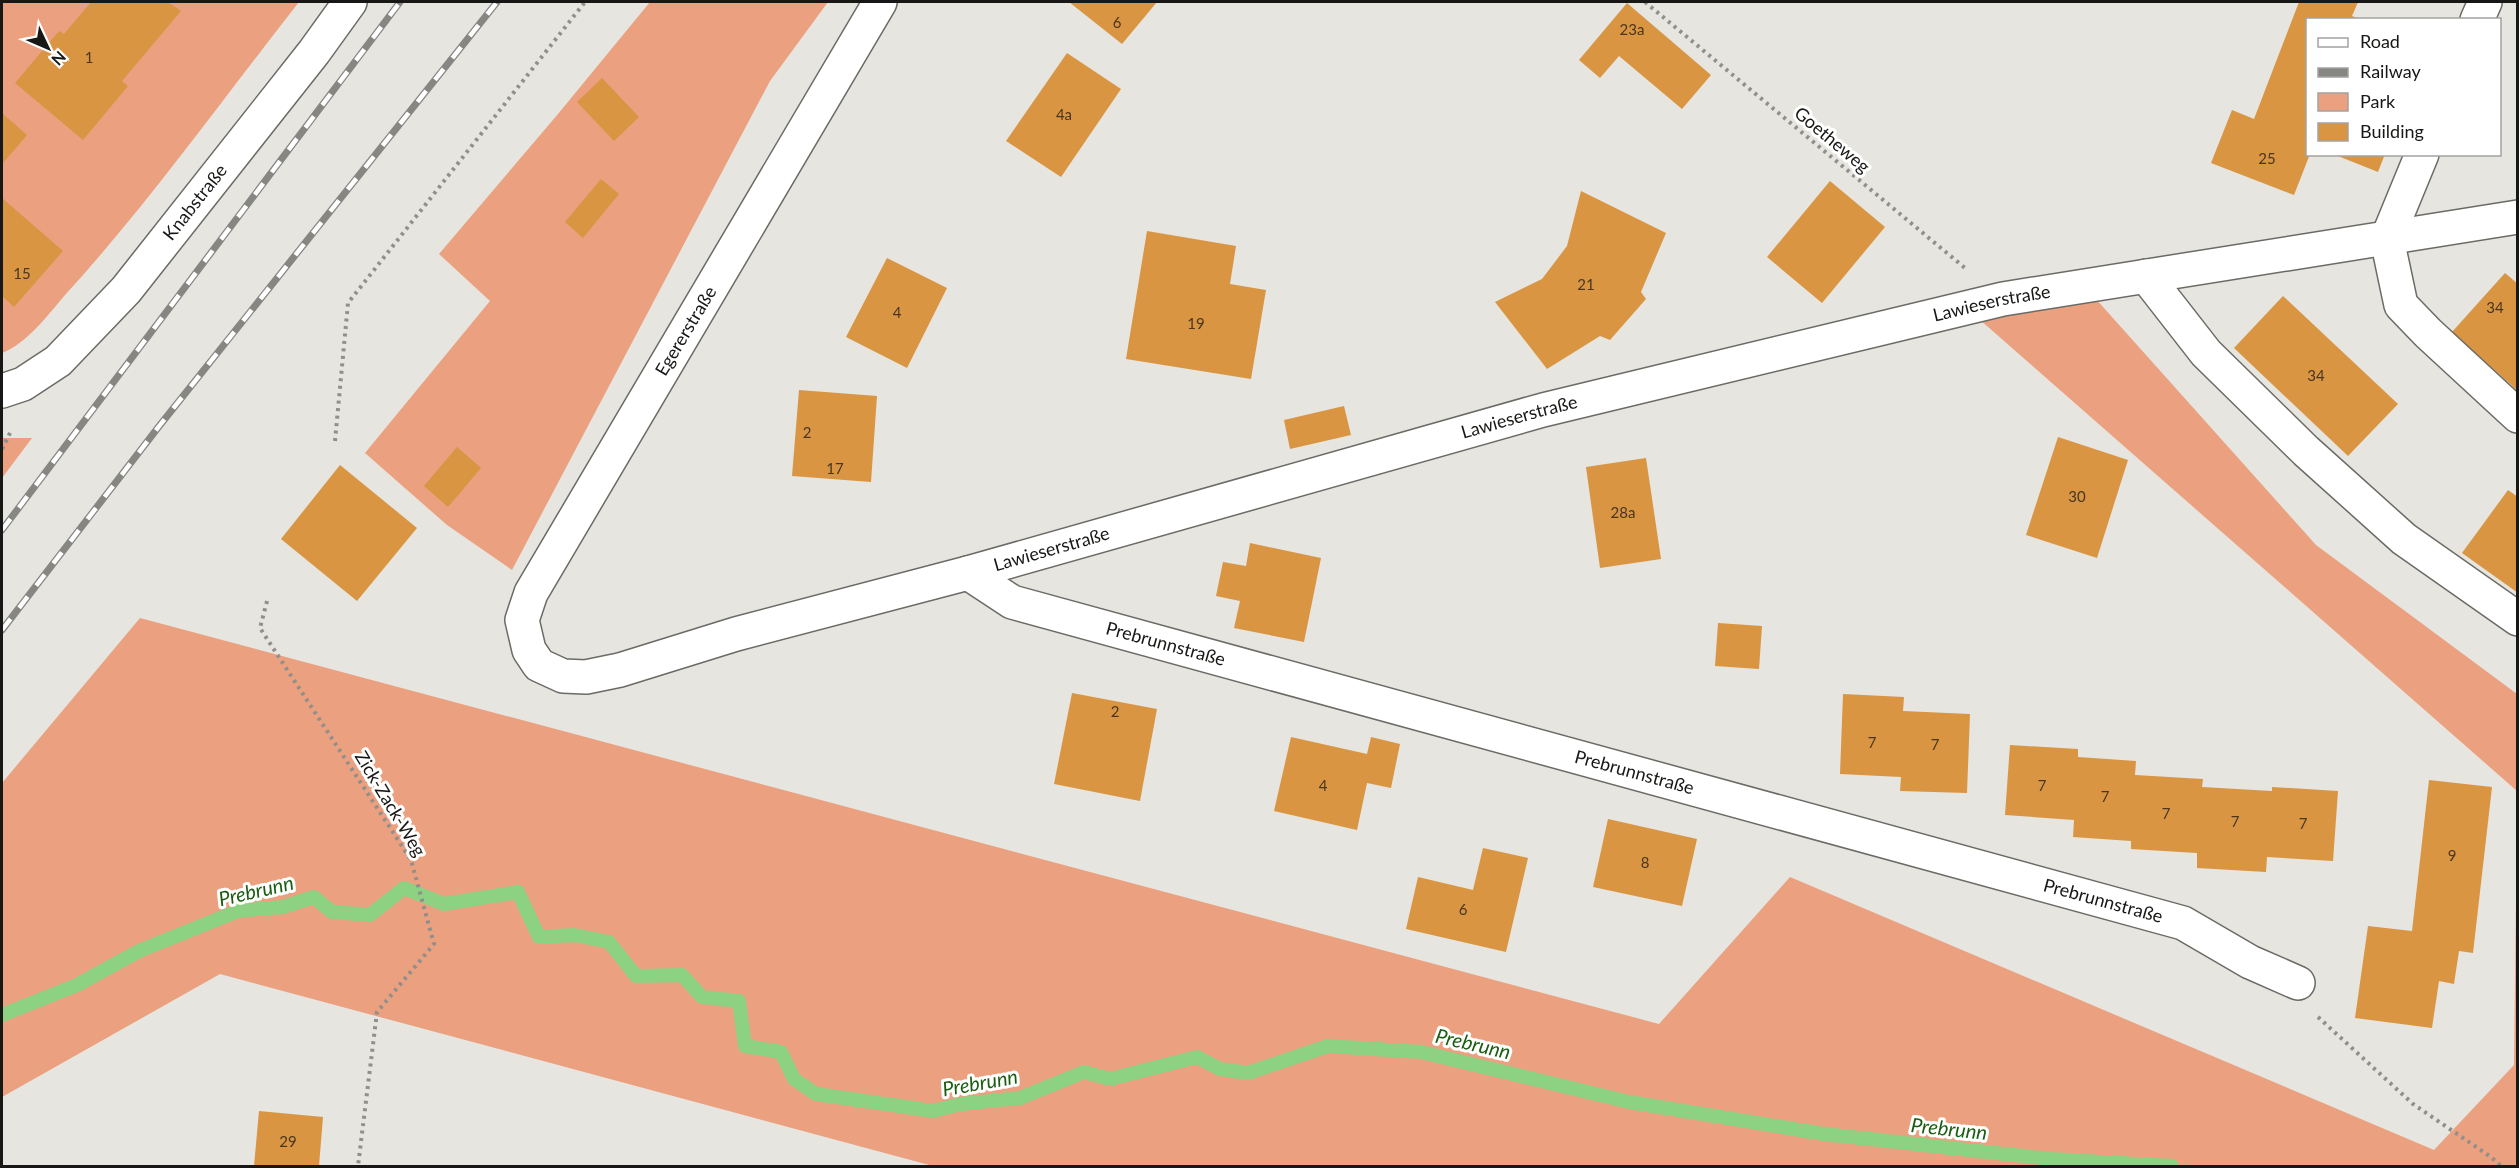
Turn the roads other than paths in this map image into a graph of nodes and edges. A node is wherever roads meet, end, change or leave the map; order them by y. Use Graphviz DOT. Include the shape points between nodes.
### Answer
graph roads {
  1 [pos="350,2"];
  2 [pos="880,2"];
  3 [pos="2485,2"];
  4 [pos="2478,18"];
  5 [pos="2421,156"];
  6 [pos="2517,217"];
  7 [pos="2387,239"];
  8 [pos="2146,276"];
  9 [pos="12,388"];
  10 [pos="2517,416"];
  11 [pos="968,573"];
  12 [pos="2517,619"];
  13 [pos="539,665"];
  14 [pos="2298,983"];
  1 -- 9 [label="street, Knabstraße" via="126,290 58,361"];
  2 -- 13 [label="street, Egererstraße" via="531,593 522,620 529,650"];
  3 -- 4 [label="street"];
  5 -- 7 [label="street"];
  6 -- 7 [label="street, Lawieserstraße"];
  7 -- 8 [label="street, Lawieserstraße"];
  7 -- 10 [label="street" via="2401,305"];
  8 -- 11 [label="street, Lawieserstraße" via="2002,299 1543,410"];
  8 -- 12 [label="street" via="2206,353 2306,451 2404,539"];
  11 -- 13 [label="street, Lawieserstraße" via="736,634 620,670 586,677 563,676"];
  11 -- 14 [label="street, Prebrunnstraße" via="1012,602 2183,923 2250,962"];
}
